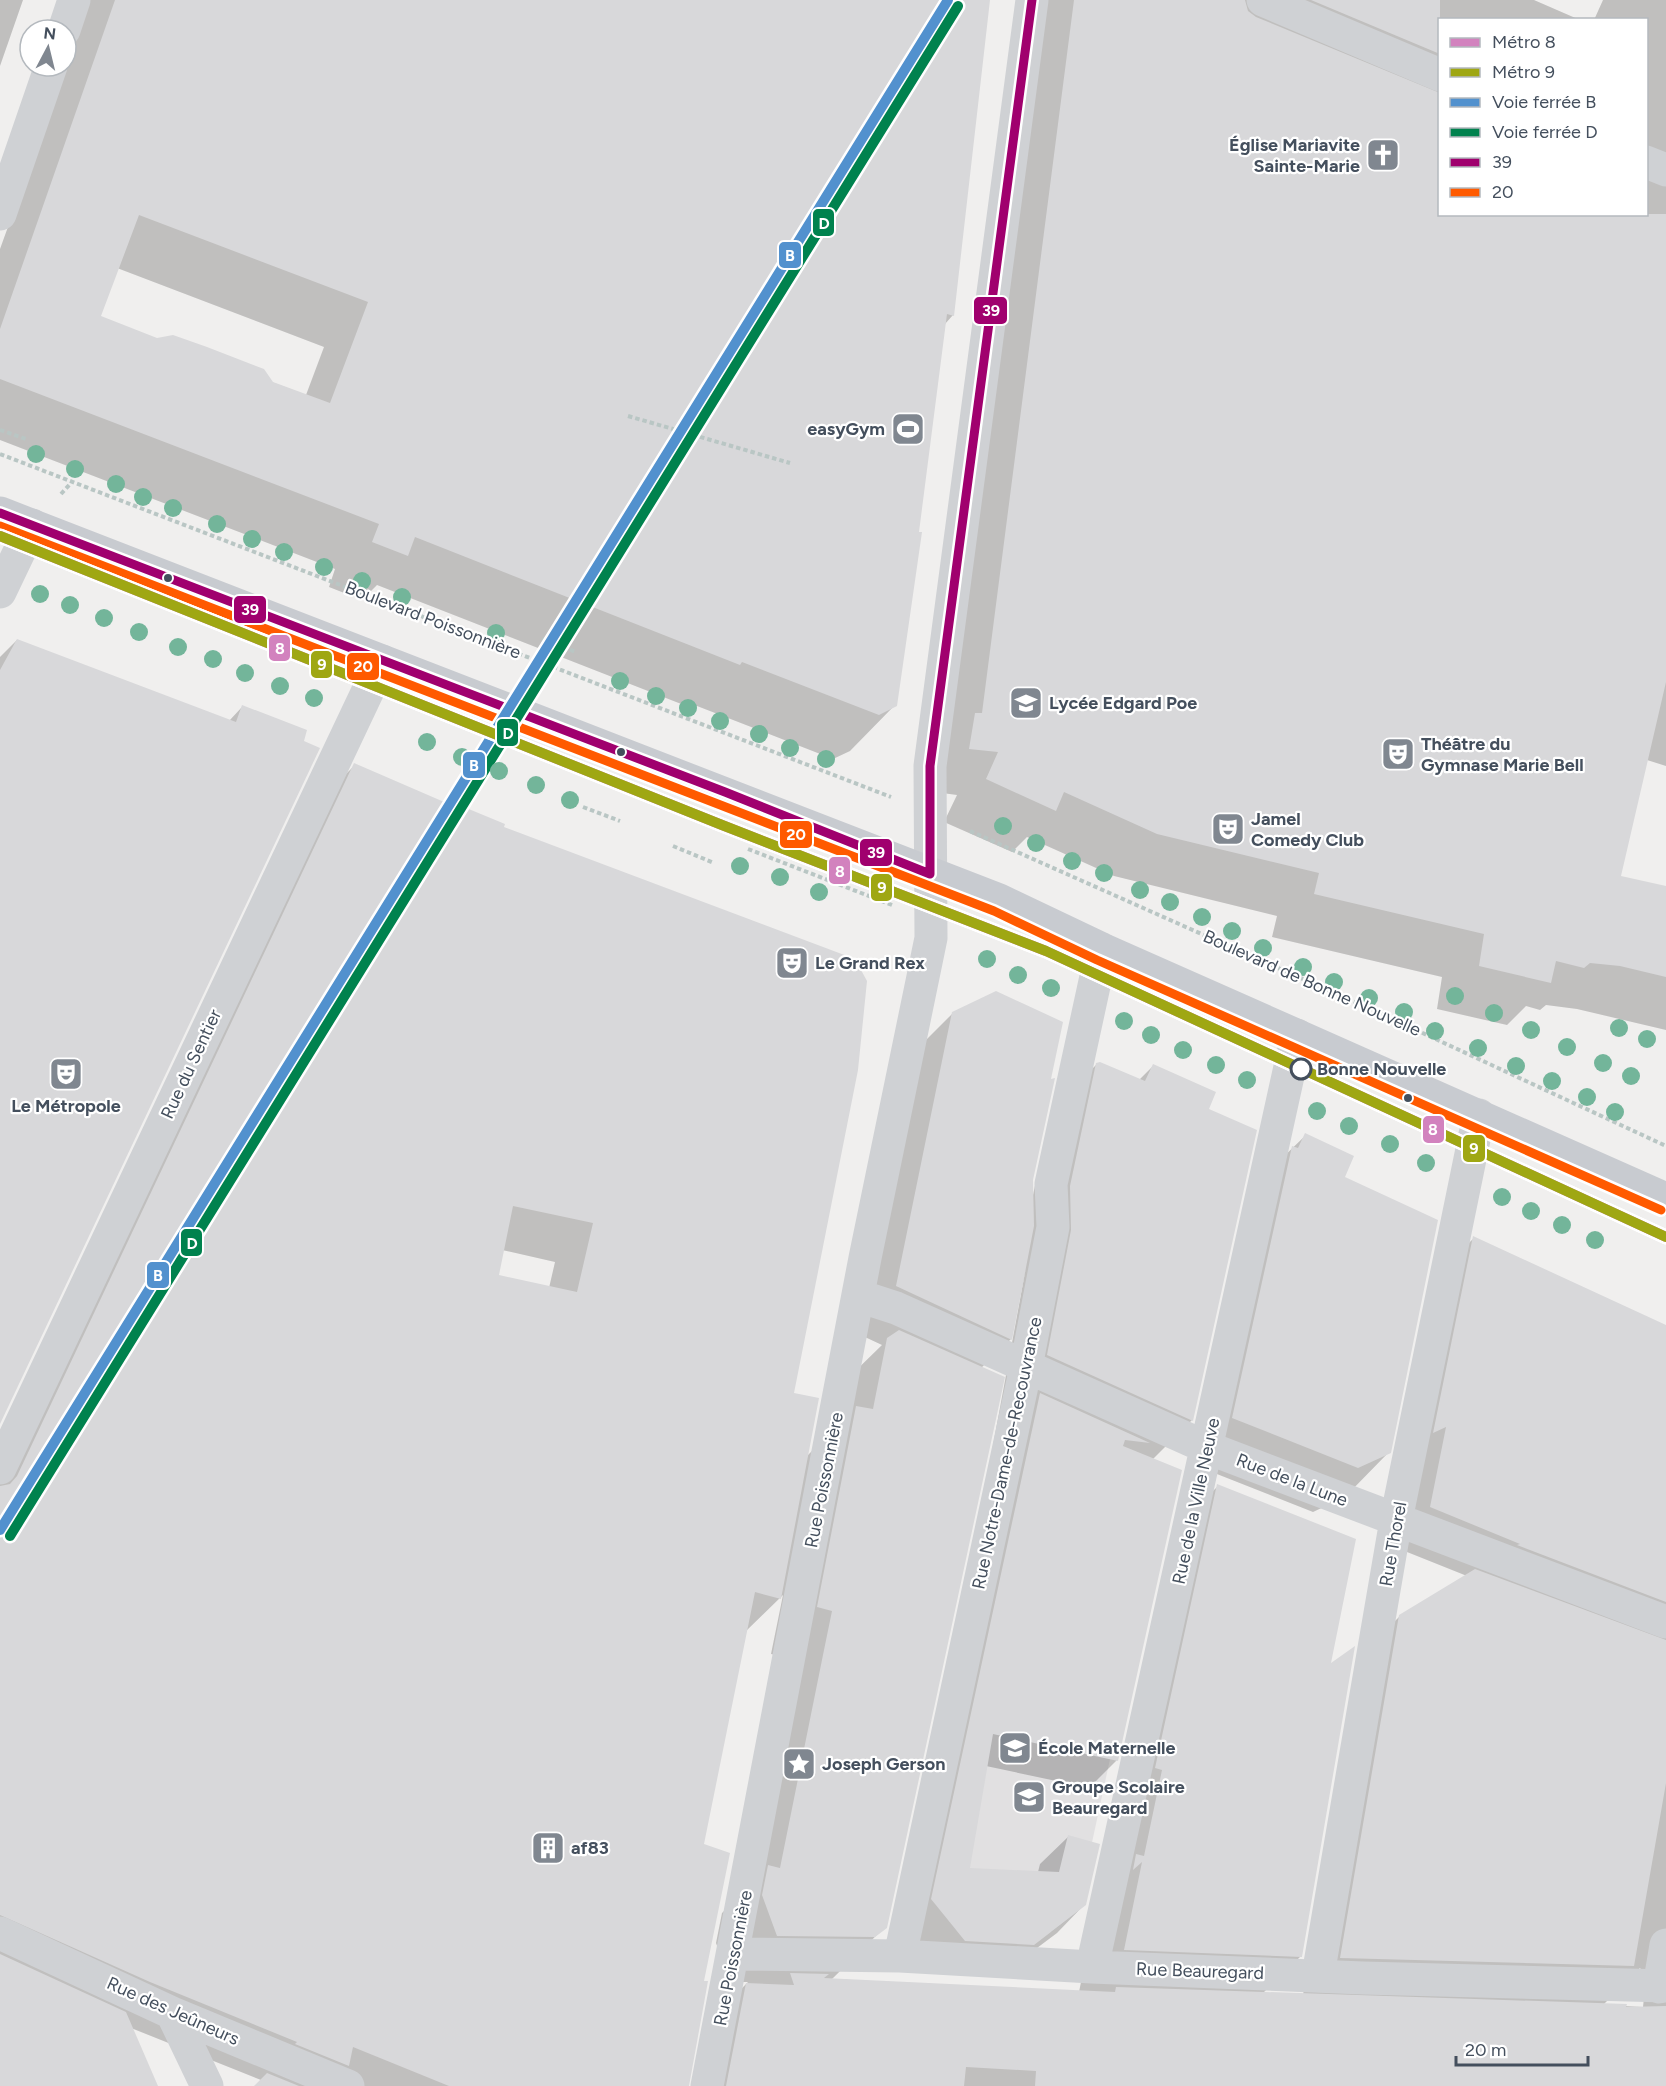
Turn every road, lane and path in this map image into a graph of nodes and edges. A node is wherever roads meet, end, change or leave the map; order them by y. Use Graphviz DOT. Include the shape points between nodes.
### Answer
graph roads {
  1 [pos="74,0"];
  2 [pos="1032,0"];
  3 [pos="1263,0"];
  4 [pos="68,18"];
  5 [pos="1438,74"];
  6 [pos="47,78"];
  7 [pos="1648,162"];
  8 [pos="1666,170"];
  9 [pos="0,214"];
  10 [pos="628,416"];
  11 [pos="0,430"];
  12 [pos="26,439"];
  13 [pos="0,454"];
  14 [pos="790,463"];
  15 [pos="0,513"];
  16 [pos="32,525"];
  17 [pos="0,592"];
  18 [pos="542,639"];
  19 [pos="576,652"];
  20 [pos="382,661"];
  21 [pos="898,800"];
  22 [pos="583,807"];
  23 [pos="620,821"];
  24 [pos="966,829"];
  25 [pos="673,846"];
  26 [pos="714,862"];
  27 [pos="930,874"];
  28 [pos="1102,949"];
  29 [pos="1298,1035"];
  30 [pos="1479,1115"];
  31 [pos="1666,1146"];
  32 [pos="1666,1199"];
  33 [pos="858,1296"];
  34 [pos="1026,1367"];
  35 [pos="1208,1448"];
  36 [pos="0,1468"];
  37 [pos="1396,1520"];
  38 [pos="1666,1622"];
  39 [pos="0,1933"];
  40 [pos="1666,1945"];
  41 [pos="733,1954"];
  42 [pos="900,1956"];
  43 [pos="1092,1967"];
  44 [pos="1318,1975"];
  45 [pos="1662,1987"];
  46 [pos="172,2013"];
  47 [pos="207,2086"];
  48 [pos="348,2086"];
  49 [pos="707,2086"];
  1 -- 4 [label="street"];
  2 -- 27 [label="street, Rue Poissonnière" via="930,766"];
  3 -- 5 [label="street"];
  6 -- 9 [label="street"];
  7 -- 8 [label="street"];
  10 -- 14 [label="path"];
  11 -- 12 [label="path"];
  13 -- 21 [label="path, Boulevard Poissonnière"];
  15 -- 16 [label="main road"];
  16 -- 17 [label="street"];
  16 -- 20 [label="main road"];
  18 -- 19 [label="path"];
  20 -- 27 [label="main road"];
  20 -- 36 [label="street, Rue du Sentier"];
  22 -- 23 [label="path"];
  24 -- 31 [label="path, Boulevard de Bonne Nouvelle"];
  25 -- 26 [label="path"];
  27 -- 28 [label="main road" via="999,900"];
  27 -- 33 [label="street, Rue Poissonnière" via="931,938"];
  28 -- 29 [label="main road"];
  28 -- 34 [label="street, Rue Notre-Dame-de-Recouvrance" via="1051,1184 1053,1227"];
  29 -- 30 [label="main road"];
  29 -- 35 [label="street, Rue de la Ville Neuve"];
  30 -- 32 [label="main road"];
  30 -- 37 [label="street, Rue Thorel"];
  33 -- 34 [label="street, Rue de la Lune" via="896,1308"];
  33 -- 41 [label="street, Rue Poissonnière"];
  34 -- 35 [label="street, Rue de la Lune"];
  34 -- 42 [label="street, Rue Notre-Dame-de-Recouvrance"];
  35 -- 37 [label="street, Rue de la Lune"];
  35 -- 43 [label="street, Rue de la Ville Neuve"];
  37 -- 38 [label="street, Rue de la Lune"];
  37 -- 44 [label="street, Rue Thorel"];
  39 -- 46 [label="street, Rue des Jeûneurs"];
  40 -- 45 [label="street"];
  41 -- 42 [label="street, Rue Beauregard"];
  41 -- 49 [label="street, Rue Poissonnière"];
  42 -- 43 [label="street, Rue Beauregard"];
  43 -- 44 [label="street, Rue Beauregard"];
  44 -- 45 [label="street, Rue Beauregard"];
  46 -- 47 [label="street"];
  46 -- 48 [label="street, Rue des Jeûneurs"];
}
